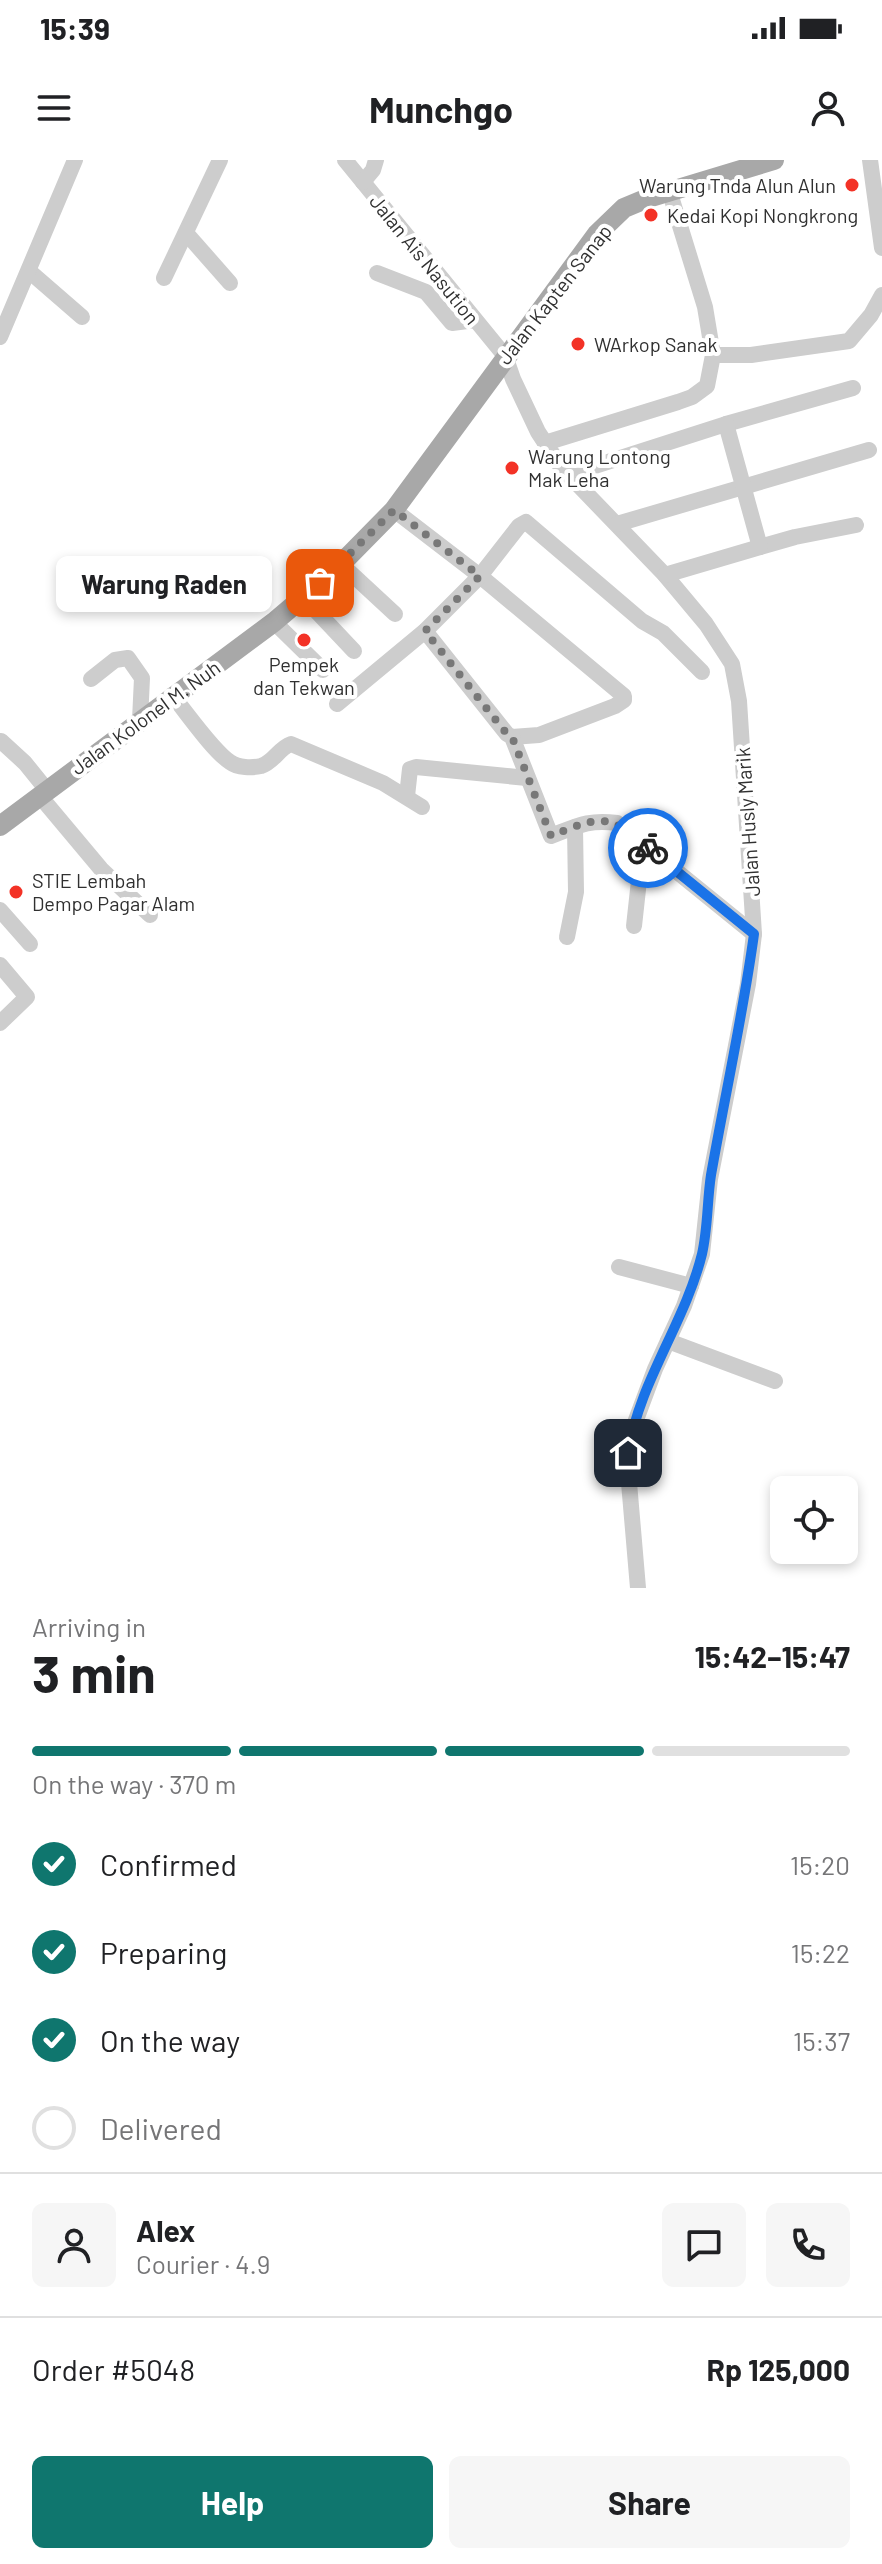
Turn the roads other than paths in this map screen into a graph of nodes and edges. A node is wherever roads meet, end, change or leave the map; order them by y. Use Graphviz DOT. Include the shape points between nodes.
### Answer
graph roads {
  1 [pos="75,160"];
  2 [pos="220,160"];
  3 [pos="345,160"];
  4 [pos="376,160"];
  5 [pos="774,160"];
  6 [pos="870,160"];
  7 [pos="733,165"];
  8 [pos="363,182"];
  9 [pos="669,190"];
  10 [pos="186,233"];
  11 [pos="882,248"];
  12 [pos="29,271"];
  13 [pos="377,273"];
  14 [pos="164,278"];
  15 [pos="230,283"];
  16 [pos="882,295"];
  17 [pos="82,317"];
  18 [pos="475,320"];
  19 [pos="2,328"];
  20 [pos="713,355"];
  21 [pos="505,356"];
  22 [pos="853,388"];
  23 [pos="726,424"];
  24 [pos="545,443"];
  25 [pos="869,450"];
  26 [pos="567,475"];
  27 [pos="745,485"];
  28 [pos="394,510"];
  29 [pos="617,524"];
  30 [pos="856,525"];
  31 [pos="760,547"];
  32 [pos="341,564"];
  33 [pos="665,575"];
  34 [pos="480,576"];
  35 [pos="304,598"];
  36 [pos="395,614"];
  37 [pos="274,622"];
  38 [pos="425,631"];
  39 [pos="354,651"];
  40 [pos="323,670"];
  41 [pos="702,672"];
  42 [pos="91,679"];
  43 [pos="172,695"];
  44 [pos="337,704"];
  45 [pos="140,720"];
  46 [pos="512,737"];
  47 [pos="1,741"];
  48 [pos="527,778"];
  49 [pos="42,792"];
  50 [pos="407,796"];
  51 [pos="422,807"];
  52 [pos="0,826"];
  53 [pos="575,827"];
  54 [pos="643,844"];
  55 [pos="0,910"];
  56 [pos="150,915"];
  57 [pos="634,926"];
  58 [pos="754,934"];
  59 [pos="567,937"];
  60 [pos="30,944"];
  61 [pos="0,965"];
  62 [pos="3,1026"];
  63 [pos="619,1267"];
  64 [pos="691,1286"];
  65 [pos="668,1341"];
  66 [pos="775,1381"];
  67 [pos="638,1588"];
  1 -- 12 [label="street"];
  2 -- 10 [label="street"];
  3 -- 8 [label="street, Jalan Ais Nasution"];
  4 -- 8 [label="street"];
  5 -- 7 [label="main road, Jalan Kapten Sanap"];
  6 -- 11 [label="street"];
  7 -- 9 [label="main road, Jalan Kapten Sanap"];
  8 -- 18 [label="street, Jalan Ais Nasution"];
  9 -- 20 [label="street" via="700,285"];
  9 -- 21 [label="main road, Jalan Kapten Sanap" via="624,208 597,234"];
  10 -- 14 [label="street"];
  10 -- 15 [label="street"];
  12 -- 17 [label="street"];
  12 -- 19 [label="street"];
  13 -- 18 [label="street" via="426,292 452,323"];
  16 -- 20 [label="street" via="849,341"];
  18 -- 21 [label="street, Jalan Ais Nasution"];
  20 -- 24 [label="street" via="707,386 692,397"];
  21 -- 24 [label="street, Jalan Husly Marik"];
  21 -- 28 [label="main road, Jalan Kapten Sanap"];
  22 -- 23 [label="street"];
  23 -- 26 [label="street"];
  23 -- 27 [label="street"];
  24 -- 26 [label="street, Jalan Husly Marik"];
  25 -- 27 [label="street"];
  26 -- 29 [label="street, Jalan Husly Marik"];
  27 -- 29 [label="street"];
  27 -- 31 [label="street"];
  28 -- 32 [label="main road, Jalan Kolonel M. Nuh"];
  28 -- 34 [label="street"];
  29 -- 33 [label="street, Jalan Husly Marik"];
  30 -- 31 [label="street"];
  31 -- 33 [label="street"];
  32 -- 35 [label="main road, Jalan Kolonel M. Nuh"];
  32 -- 36 [label="street"];
  33 -- 58 [label="street, Jalan Husly Marik" via="706,624 736,675"];
  34 -- 38 [label="street"];
  34 -- 41 [label="street" via="526,522 676,644"];
  34 -- 46 [label="street" via="624,696 615,706 539,735"];
  35 -- 37 [label="main road, Jalan Kolonel M. Nuh"];
  35 -- 39 [label="street"];
  37 -- 40 [label="street"];
  37 -- 43 [label="main road, Jalan Kolonel M. Nuh"];
  38 -- 44 [label="street"];
  38 -- 46 [label="street"];
  42 -- 45 [label="street" via="115,660 128,658 142,678"];
  43 -- 45 [label="main road, Jalan Kolonel M. Nuh"];
  43 -- 50 [label="street" via="233,764 264,765 287,745 298,747"];
  45 -- 49 [label="main road, Jalan Kolonel M. Nuh"];
  46 -- 48 [label="street"];
  47 -- 49 [label="street" via="25,763"];
  48 -- 50 [label="street" via="416,767 408,775"];
  48 -- 53 [label="street" via="544,837"];
  49 -- 52 [label="main road, Jalan Kolonel M. Nuh"];
  49 -- 56 [label="street" via="101,869"];
  50 -- 51 [label="street"];
  53 -- 54 [label="street" via="596,820 617,823"];
  53 -- 59 [label="street" via="576,892"];
  54 -- 57 [label="street"];
  54 -- 58 [label="street"];
  55 -- 60 [label="street"];
  58 -- 64 [label="street, Jalan Husly Marik" via="710,1179 702,1254"];
  61 -- 62 [label="street" via="27,997"];
  63 -- 64 [label="street"];
  64 -- 65 [label="street, Jalan Husly Marik"];
  65 -- 66 [label="street"];
  65 -- 67 [label="street, Jalan Husly Marik" via="628,1453"];
}
